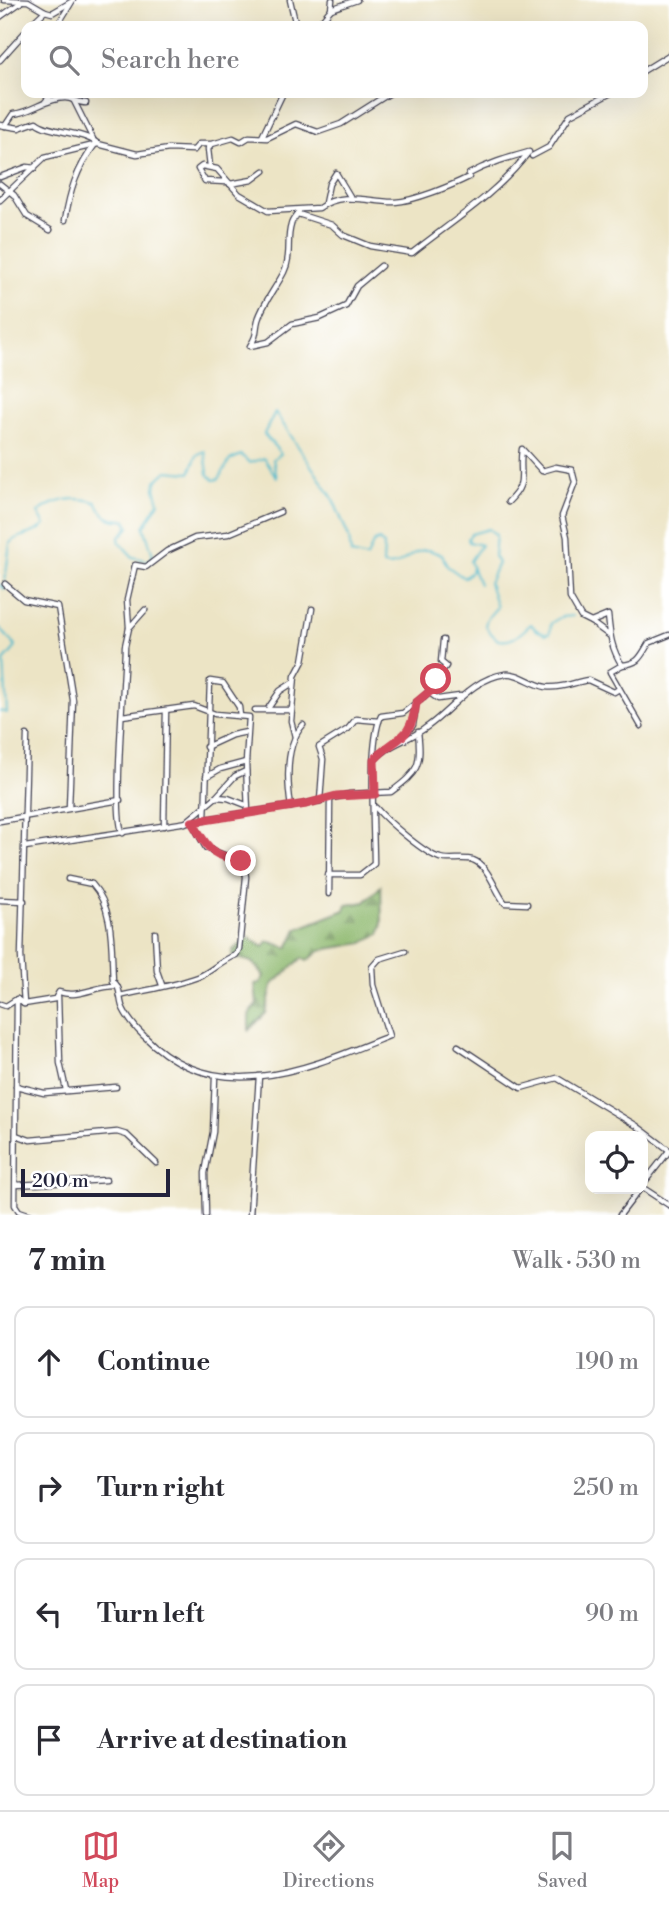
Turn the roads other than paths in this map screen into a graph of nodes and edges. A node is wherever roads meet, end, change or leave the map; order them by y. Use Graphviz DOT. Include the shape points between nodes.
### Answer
graph roads {
  1 [pos="4,0"];
  2 [pos="290,0"];
  3 [pos="332,0"];
  4 [pos="357,0"];
  5 [pos="22,1"];
  6 [pos="72,1"];
  7 [pos="331,9"];
  8 [pos="45,11"];
  9 [pos="0,17"];
  10 [pos="35,21"];
  11 [pos="60,21"];
  12 [pos="295,21"];
  13 [pos="321,21"];
  14 [pos="21,37"];
  15 [pos="669,55"];
  16 [pos="0,60"];
  17 [pos="648,68"];
  18 [pos="48,98"];
  19 [pos="74,98"];
  20 [pos="281,98"];
  21 [pos="382,98"];
  22 [pos="602,98"];
  23 [pos="44,102"];
  24 [pos="77,103"];
  25 [pos="86,103"];
  26 [pos="2,126"];
  27 [pos="262,137"];
  28 [pos="96,142"];
  29 [pos="212,144"];
  30 [pos="532,156"];
  31 [pos="210,166"];
  32 [pos="35,168"];
  33 [pos="264,171"];
  34 [pos="0,177"];
  35 [pos="227,183"];
  36 [pos="0,184"];
  37 [pos="7,191"];
  38 [pos="351,198"];
  39 [pos="0,200"];
  40 [pos="325,203"];
  41 [pos="298,212"];
  42 [pos="65,220"];
  43 [pos="50,230"];
  44 [pos="381,266"];
  45 [pos="508,502"];
  46 [pos="280,512"];
  47 [pos="5,584"];
  48 [pos="312,609"];
  49 [pos="145,610"];
  50 [pos="592,622"];
  51 [pos="129,628"];
  52 [pos="669,635"];
  53 [pos="610,636"];
  54 [pos="443,640"];
  55 [pos="622,665"];
  56 [pos="295,682"];
  57 [pos="619,689"];
  58 [pos="428,692"];
  59 [pos="460,696"];
  60 [pos="416,703"];
  61 [pos="269,707"];
  62 [pos="292,709"];
  63 [pos="166,710"];
  64 [pos="255,710"];
  65 [pos="208,712"];
  66 [pos="122,716"];
  67 [pos="240,716"];
  68 [pos="379,721"];
  69 [pos="303,725"];
  70 [pos="641,726"];
  71 [pos="247,732"];
  72 [pos="418,732"];
  73 [pos="27,736"];
  74 [pos="295,737"];
  75 [pos="399,741"];
  76 [pos="206,747"];
  77 [pos="374,760"];
  78 [pos="246,762"];
  79 [pos="246,771"];
  80 [pos="206,777"];
  81 [pos="375,794"];
  82 [pos="216,797"];
  83 [pos="330,799"];
  84 [pos="120,800"];
  85 [pos="320,802"];
  86 [pos="205,806"];
  87 [pos="291,807"];
  88 [pos="69,808"];
  89 [pos="375,808"];
  90 [pos="247,809"];
  91 [pos="26,816"];
  92 [pos="205,819"];
  93 [pos="0,821"];
  94 [pos="192,822"];
  95 [pos="184,823"];
  96 [pos="164,826"];
  97 [pos="124,833"];
  98 [pos="25,847"];
  99 [pos="328,875"];
  100 [pos="68,879"];
  101 [pos="329,894"];
  102 [pos="0,900"];
  103 [pos="24,901"];
  104 [pos="527,904"];
  105 [pos="155,933"];
  106 [pos="405,951"];
  107 [pos="162,985"];
  108 [pos="118,986"];
  109 [pos="58,992"];
  110 [pos="120,996"];
  111 [pos="17,999"];
  112 [pos="0,1004"];
  113 [pos="24,1004"];
  114 [pos="458,1046"];
  115 [pos="259,1076"];
  116 [pos="215,1077"];
  117 [pos="16,1086"];
  118 [pos="116,1087"];
  119 [pos="66,1090"];
  120 [pos="16,1135"];
  121 [pos="669,1150"];
  122 [pos="156,1163"];
  123 [pos="648,1179"];
  124 [pos="106,1180"];
  125 [pos="16,1185"];
  126 [pos="648,1191"];
  127 [pos="636,1194"];
  128 [pos="669,1205"];
  129 [pos="31,1215"];
  130 [pos="206,1215"];
  131 [pos="250,1215"];
  132 [pos="620,1215"];
  1 -- 5 [label="street"];
  2 -- 12 [label="street"];
  3 -- 7 [label="street"];
  4 -- 7 [label="street"];
  5 -- 8 [label="street"];
  5 -- 9 [label="street"];
  6 -- 8 [label="street" via="52,13"];
  6 -- 11 [label="street"];
  7 -- 13 [label="street"];
  8 -- 10 [label="street"];
  14 -- 16 [label="street"];
  15 -- 17 [label="street"];
  18 -- 23 [label="street"];
  19 -- 24 [label="street"];
  20 -- 27 [label="street"];
  21 -- 27 [label="street" via="341,124 318,132 296,124"];
  22 -- 30 [label="street" via="570,115 550,148"];
  23 -- 24 [label="street" via="64,98"];
  23 -- 26 [label="street" via="13,114"];
  24 -- 25 [label="street"];
  24 -- 28 [label="street"];
  26 -- 28 [label="street" via="19,128 36,122"];
  27 -- 29 [label="street"];
  28 -- 29 [label="street" via="137,154 194,150 199,144"];
  28 -- 32 [label="street" via="45,157"];
  28 -- 42 [label="street" via="76,171"];
  29 -- 31 [label="street" via="208,149"];
  31 -- 35 [label="street"];
  31 -- 35 [label="street" via="198,169 205,181"];
  32 -- 34 [label="street"];
  32 -- 37 [label="street"];
  33 -- 35 [label="street" via="252,180"];
  35 -- 41 [label="street" via="268,211"];
  36 -- 37 [label="street"];
  37 -- 39 [label="street"];
  37 -- 43 [label="street" via="27,216"];
  38 -- 40 [label="street"];
  38 -- 40 [label="street" via="336,173"];
  38 -- 41 [label="street" via="405,200 450,186 515,153 529,152 500,184 412,253 370,246"];
  40 -- 41 [label="street"];
  41 -- 44 [label="street" via="291,225 290,258 258,321 259,332 248,347 268,342 292,324 346,306 357,286"];
  45 -- 50 [label="street" via="521,487 522,449 542,471 556,467 572,470 575,482 562,512 570,598 581,617"];
  46 -- 51 [label="street" via="228,534 195,538 146,567 135,565 127,600"];
  47 -- 88 [label="street" via="24,600 58,607 73,700"];
  48 -- 56 [label="street"];
  49 -- 51 [label="street"];
  50 -- 53 [label="street"];
  50 -- 53 [label="street" via="608,615"];
  51 -- 66 [label="street"];
  52 -- 55 [label="street" via="649,643 644,656 634,663"];
  53 -- 55 [label="street" via="611,649"];
  54 -- 58 [label="street" via="441,662 446,666"];
  55 -- 57 [label="street" via="610,673"];
  56 -- 61 [label="street" via="279,691"];
  56 -- 62 [label="street"];
  57 -- 59 [label="street" via="614,692 589,680 546,687 507,674"];
  57 -- 70 [label="street"];
  58 -- 59 [label="street" via="438,699"];
  58 -- 60 [label="street"];
  59 -- 72 [label="street"];
  60 -- 68 [label="street" via="402,713 381,716"];
  60 -- 75 [label="street" via="413,725"];
  61 -- 62 [label="street"];
  61 -- 64 [label="street"];
  62 -- 74 [label="street"];
  63 -- 65 [label="street" via="194,706"];
  63 -- 66 [label="street"];
  63 -- 96 [label="street"];
  65 -- 67 [label="street"];
  65 -- 67 [label="street" via="210,681 223,683"];
  65 -- 76 [label="street"];
  66 -- 84 [label="street"];
  67 -- 71 [label="street" via="249,717"];
  68 -- 77 [label="street"];
  68 -- 85 [label="street" via="356,719 319,747 323,759"];
  69 -- 74 [label="street"];
  71 -- 76 [label="street"];
  71 -- 78 [label="street"];
  72 -- 75 [label="street"];
  72 -- 81 [label="street" via="421,758 417,768 391,792"];
  73 -- 91 [label="street"];
  74 -- 87 [label="street" via="290,756"];
  75 -- 77 [label="street"];
  76 -- 80 [label="street"];
  77 -- 81 [label="street"];
  78 -- 79 [label="street"];
  78 -- 80 [label="street"];
  79 -- 82 [label="street" via="234,776"];
  79 -- 90 [label="street"];
  80 -- 86 [label="street"];
  81 -- 83 [label="street" via="359,792"];
  81 -- 89 [label="street"];
  82 -- 86 [label="street"];
  82 -- 90 [label="street"];
  83 -- 85 [label="street"];
  83 -- 99 [label="street"];
  84 -- 88 [label="street"];
  84 -- 97 [label="street" via="119,824"];
  85 -- 87 [label="street"];
  86 -- 92 [label="street"];
  86 -- 95 [label="street"];
  87 -- 90 [label="street"];
  88 -- 91 [label="street"];
  89 -- 99 [label="street" via="374,864 360,875"];
  89 -- 104 [label="street" via="407,839 437,858 474,860 489,874 505,903"];
  90 -- 92 [label="street"];
  91 -- 93 [label="street"];
  91 -- 98 [label="street"];
  92 -- 94 [label="street"];
  94 -- 95 [label="street"];
  94 -- 107 [label="street" via="206,848 244,863 241,939 236,955 223,959 216,968"];
  95 -- 96 [label="street"];
  96 -- 97 [label="street"];
  97 -- 98 [label="street"];
  98 -- 103 [label="street"];
  99 -- 101 [label="street"];
  100 -- 108 [label="street" via="92,884 103,898 113,982"];
  102 -- 103 [label="street"];
  103 -- 113 [label="street"];
  105 -- 107 [label="street"];
  106 -- 115 [label="street" via="379,959 372,967 375,995 389,1036 330,1060"];
  107 -- 110 [label="street"];
  108 -- 109 [label="street" via="72,996"];
  108 -- 110 [label="street"];
  109 -- 113 [label="street" via="55,999"];
  109 -- 119 [label="street" via="60,1063"];
  110 -- 116 [label="street" via="145,1038 191,1070"];
  111 -- 112 [label="street" via="6,1006"];
  111 -- 113 [label="street"];
  111 -- 117 [label="street"];
  114 -- 121 [label="street" via="521,1088 557,1078"];
  115 -- 116 [label="street"];
  115 -- 131 [label="street"];
  116 -- 130 [label="street" via="213,1132 205,1173"];
  117 -- 119 [label="street" via="44,1093"];
  117 -- 120 [label="street"];
  118 -- 119 [label="street"];
  120 -- 122 [label="street" via="30,1140 117,1132 127,1135"];
  120 -- 125 [label="street"];
  121 -- 123 [label="street"];
  124 -- 125 [label="street"];
  125 -- 129 [label="street" via="15,1209"];
  126 -- 128 [label="street"];
  127 -- 132 [label="street"];
}
